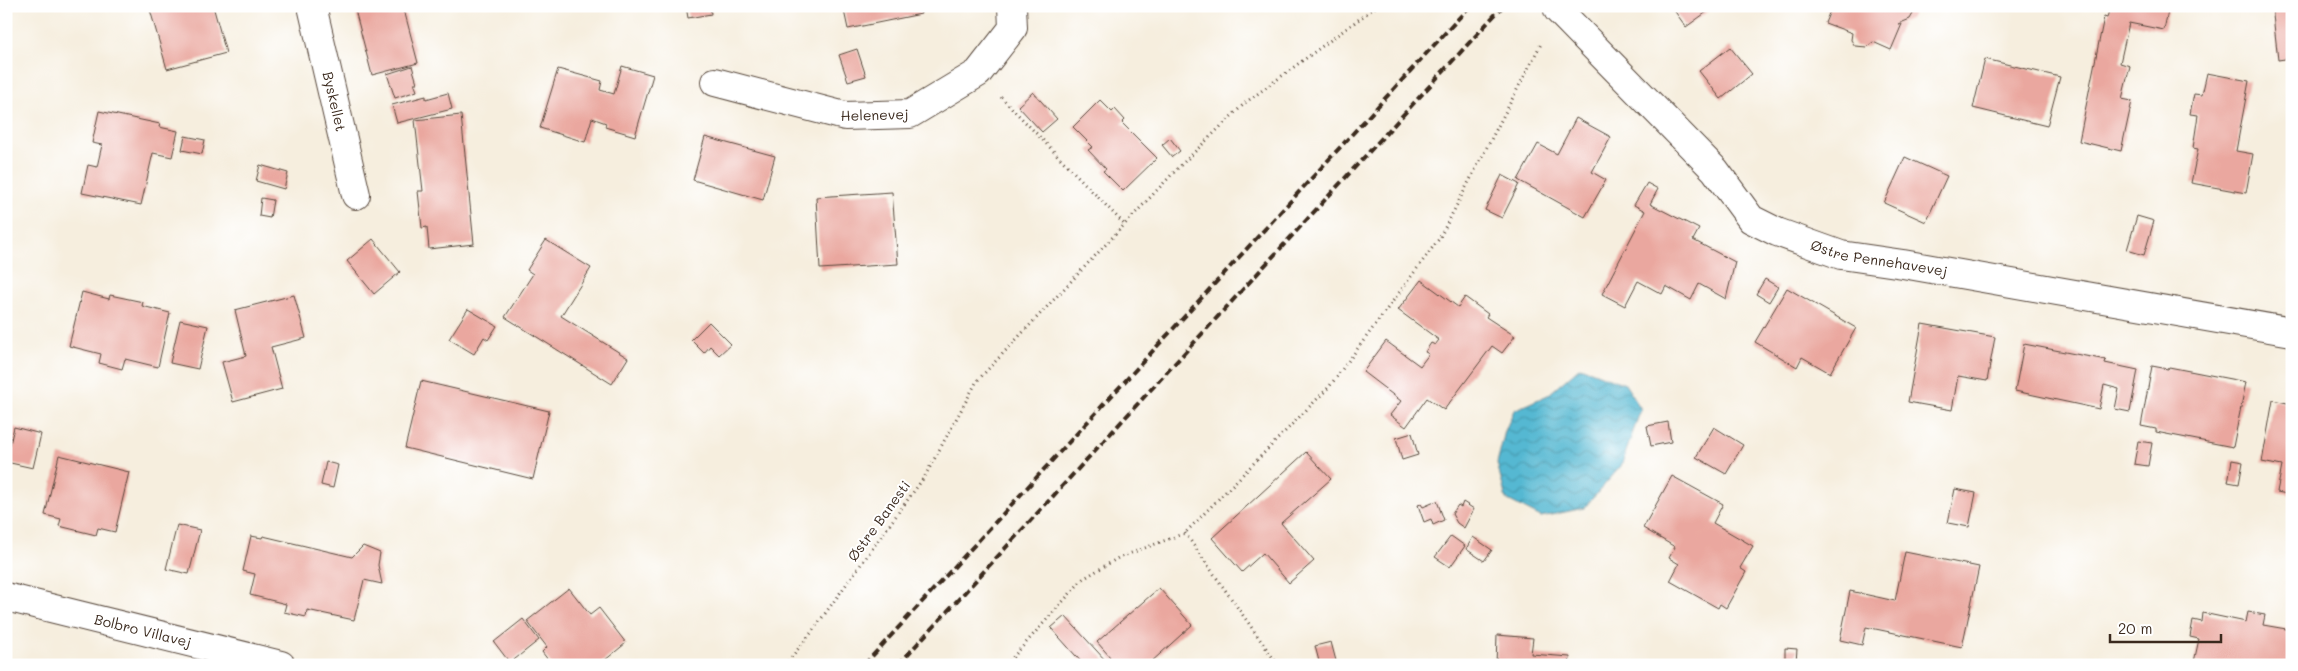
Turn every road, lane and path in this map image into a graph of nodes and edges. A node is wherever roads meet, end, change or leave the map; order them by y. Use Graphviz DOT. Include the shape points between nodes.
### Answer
graph roads {
  1 [pos="312,6"];
  2 [pos="1012,6"];
  3 [pos="1377,6"];
  4 [pos="1558,10"];
  5 [pos="978,73"];
  6 [pos="715,82"];
  7 [pos="356,195"];
  8 [pos="1124,224"];
  9 [pos="2292,332"];
  10 [pos="1185,533"];
  11 [pos="6,596"];
  12 [pos="281,665"];
  13 [pos="784,665"];
  14 [pos="1006,665"];
  15 [pos="1278,665"];
  1 -- 7 [label="street, Byskellet"];
  2 -- 5 [label="street, Helenevej" via="1013,28"];
  3 -- 8 [label="path, Østre Banesti" via="1245,103"];
  4 -- 9 [label="street, Østre Pennehavevej" via="1715,170 1751,219 1777,232 1841,255"];
  4 -- 10 [label="path" via="1439,239 1329,387"];
  5 -- 6 [label="street, Helenevej" via="910,114 845,116"];
  5 -- 8 [label="path"];
  8 -- 13 [label="path, Østre Banesti" via="977,381 925,476 811,633"];
  10 -- 14 [label="path" via="1118,558 1083,578"];
  10 -- 15 [label="path"];
  11 -- 12 [label="street, Bolbro Villavej"];
}
